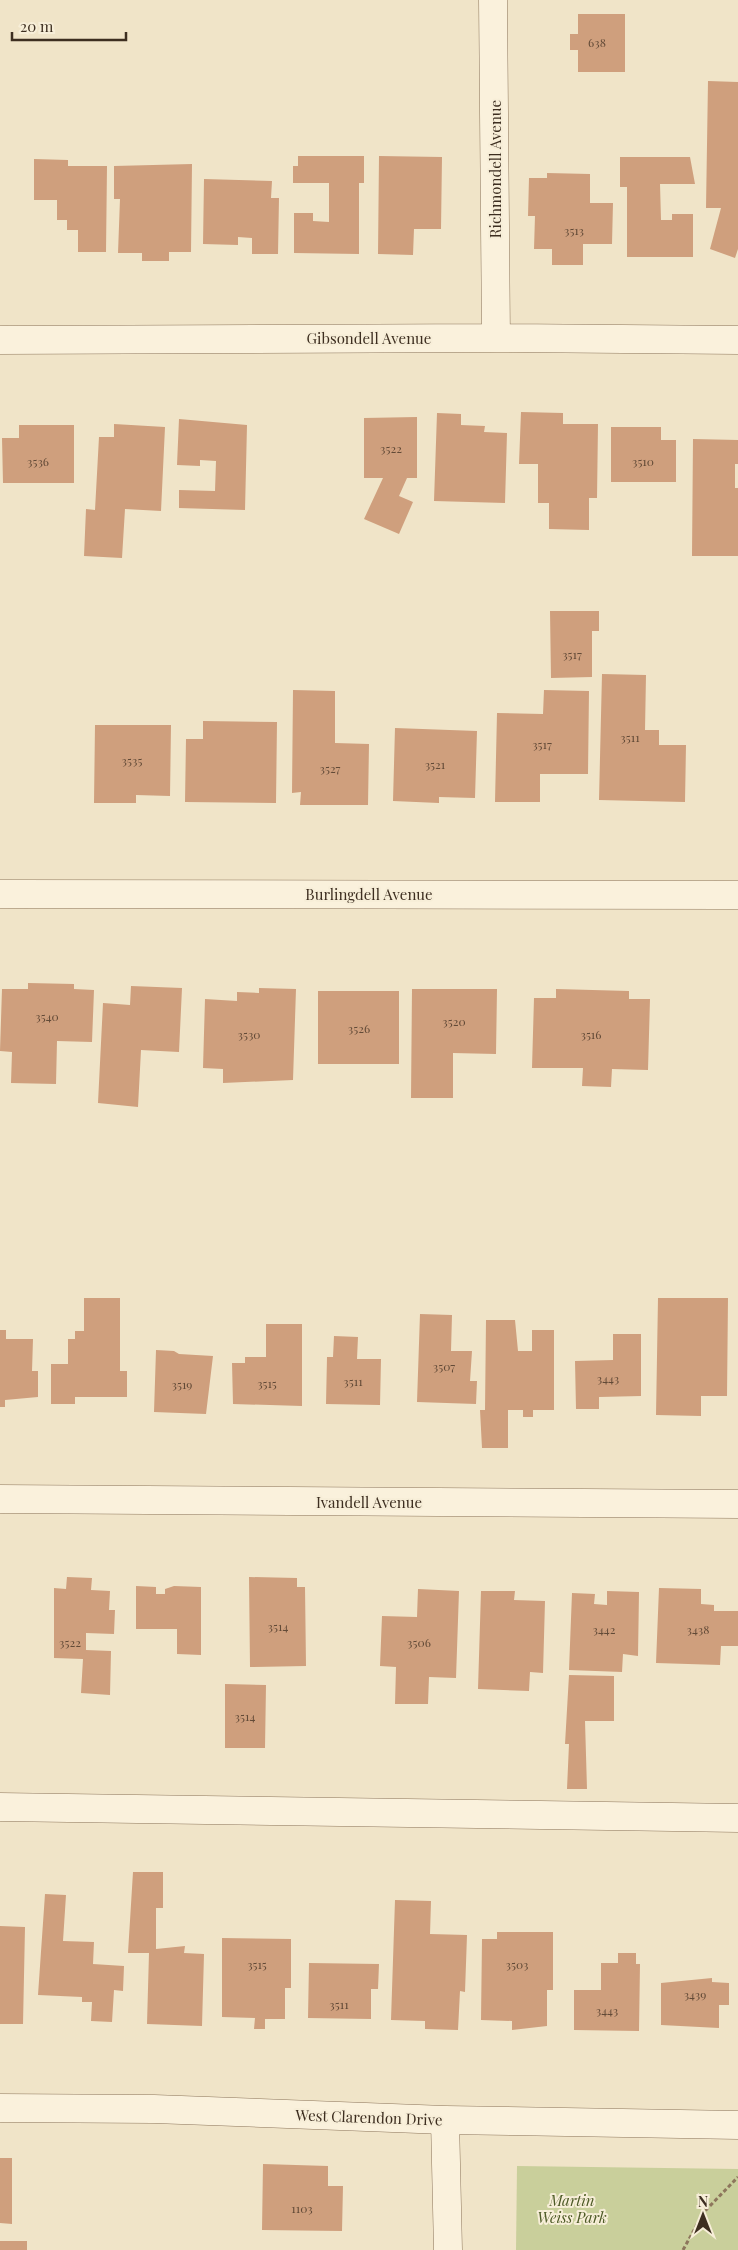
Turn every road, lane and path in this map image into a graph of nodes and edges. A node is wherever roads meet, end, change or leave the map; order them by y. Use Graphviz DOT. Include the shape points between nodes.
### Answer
graph roads {
  1 [pos="493,0"];
  2 [pos="496,338"];
  3 [pos="0,340"];
  4 [pos="738,340"];
  5 [pos="0,894"];
  6 [pos="738,895"];
  7 [pos="0,1499"];
  8 [pos="738,1504"];
  9 [pos="0,1807"];
  10 [pos="738,1818"];
  11 [pos="0,2108"];
  12 [pos="446,2120"];
  13 [pos="738,2125"];
  14 [pos="738,2178"];
  15 [pos="448,2250"];
  16 [pos="683,2250"];
  1 -- 2 [label="street, Richmondell Avenue"];
  2 -- 3 [label="street, Gibsondell Avenue"];
  2 -- 4 [label="street, Gibsondell Avenue"];
  5 -- 6 [label="street, Burlingdell Avenue"];
  7 -- 8 [label="street, Ivandell Avenue"];
  9 -- 10 [label="street"];
  11 -- 12 [label="street, West Clarendon Drive" via="154,2109"];
  12 -- 13 [label="street, West Clarendon Drive"];
  12 -- 15 [label="street"];
  14 -- 16 [label="path" via="704,2212"];
}
